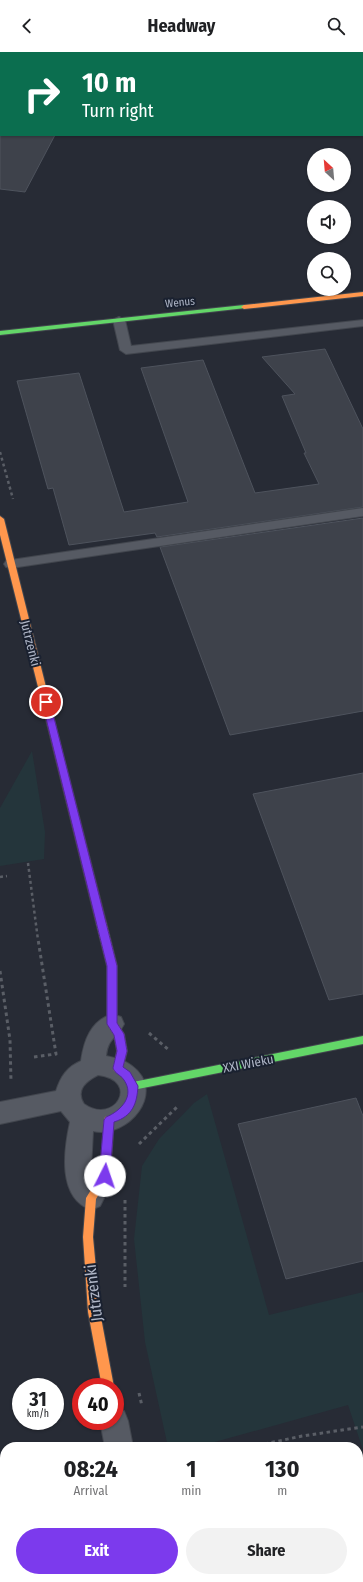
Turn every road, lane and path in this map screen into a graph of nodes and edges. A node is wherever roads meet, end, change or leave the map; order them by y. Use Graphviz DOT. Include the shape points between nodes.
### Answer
graph roads {
  1 [pos="363,294"];
  2 [pos="119,320"];
  3 [pos="363,323"];
  4 [pos="0,333"];
  5 [pos="363,512"];
  6 [pos="0,519"];
  7 [pos="11,564"];
  8 [pos="28,863"];
  9 [pos="7,876"];
  10 [pos="0,877"];
  11 [pos="0,971"];
  12 [pos="112,1024"];
  13 [pos="363,1040"];
  14 [pos="34,1057"];
  15 [pos="92,1066"];
  16 [pos="13,1070"];
  17 [pos="125,1077"];
  18 [pos="180,1103"];
  19 [pos="75,1108"];
  20 [pos="0,1113"];
  21 [pos="110,1120"];
  22 [pos="138,1146"];
  23 [pos="125,1195"];
  24 [pos="91,1198"];
  25 [pos="125,1291"];
  26 [pos="106,1378"];
  27 [pos="138,1389"];
  28 [pos="143,1411"];
  29 [pos="363,1427"];
  30 [pos="116,1430"];
  31 [pos="118,1442"];
  32 [pos="274,1442"];
  1 -- 2 [label="street, Wenus"];
  2 -- 3 [label="lane" via="126,350"];
  2 -- 4 [label="street, Wenus"];
  5 -- 7 [label="lane"];
  6 -- 7 [label="street, Jutrzenki"];
  7 -- 12 [label="street, Jutrzenki" via="112,966"];
  8 -- 14 [label="path" via="56,1054"];
  9 -- 10 [label="path"];
  11 -- 16 [label="path"];
  12 -- 15 [label="street" via="101,1032 96,1040"];
  12 -- 17 [label="street, Jutrzenki" via="121,1041"];
  13 -- 17 [label="street, XXI Wieku"];
  15 -- 17 [label="street" via="108,1065"];
  15 -- 19 [label="street" via="77,1074 70,1082 67,1092"];
  17 -- 21 [label="street" via="132,1102 126,1111"];
  18 -- 22 [label="path"];
  19 -- 20 [label="street"];
  19 -- 21 [label="street" via="94,1121"];
  19 -- 24 [label="street" via="79,1137 78,1175 82,1187"];
  21 -- 24 [label="street, Jutrzenki" via="105,1176"];
  23 -- 25 [label="path"];
  24 -- 26 [label="street, Jutrzenki" via="88,1237 90,1271 94,1312"];
  27 -- 28 [label="path"];
  29 -- 32 [label="path"];
  30 -- 31 [label="street"];
}
